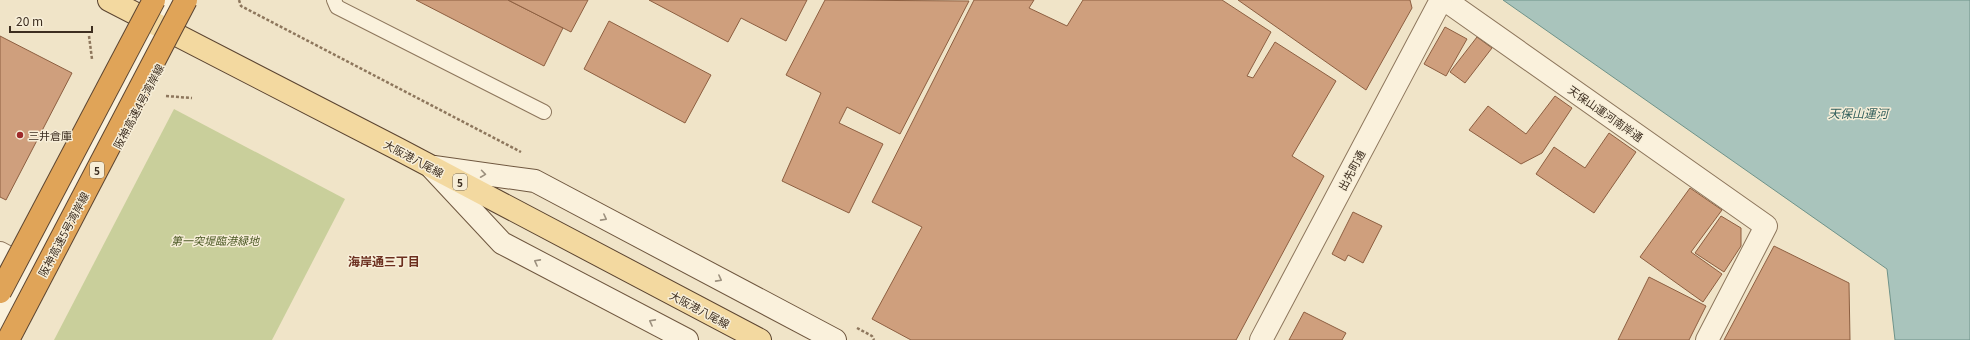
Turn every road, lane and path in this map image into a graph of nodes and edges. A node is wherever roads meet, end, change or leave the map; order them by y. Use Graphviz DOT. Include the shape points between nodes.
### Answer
graph roads {
  1 [pos="109,0"];
  2 [pos="142,0"];
  3 [pos="154,0"];
  4 [pos="172,0"];
  5 [pos="186,0"];
  6 [pos="193,0"];
  7 [pos="239,0"];
  8 [pos="334,0"];
  9 [pos="1440,0"];
  10 [pos="1446,0"];
  11 [pos="241,6"];
  12 [pos="159,26"];
  13 [pos="89,36"];
  14 [pos="92,60"];
  15 [pos="166,96"];
  16 [pos="192,98"];
  17 [pos="544,112"];
  18 [pos="431,167"];
  19 [pos="0,253"];
  20 [pos="28,268"];
  21 [pos="0,270"];
  22 [pos="0,292"];
  23 [pos="0,322"];
  24 [pos="8,340"];
  25 [pos="15,340"];
  26 [pos="687,340"];
  27 [pos="760,340"];
  28 [pos="835,340"];
  29 [pos="1261,340"];
  30 [pos="1707,340"];
  1 -- 12 [label="main road, 大阪港八尾線 / 5"];
  2 -- 21 [label="highway"];
  3 -- 22 [label="highway, bridge"];
  4 -- 12 [label="street"];
  5 -- 24 [label="highway, 阪神高速5号湾岸線 / 5, bridge"];
  6 -- 25 [label="highway, 阪神高速4号湾岸線"];
  7 -- 11 [label="path"];
  8 -- 17 [label="lane" via="337,7"];
  9 -- 29 [label="street, 出先町通"];
  10 -- 30 [label="street, 天保山運河南岸通" via="1766,226"];
  12 -- 18 [label="main road, 大阪港八尾線 / 5"];
  12 -- 20 [label="street"];
  13 -- 14 [label="path"];
  15 -- 16 [label="path"];
  26 -- 18 [label="street, one-way" via="502,243"];
  18 -- 27 [label="main road, 大阪港八尾線 / 5"];
  18 -- 28 [label="street, one-way" via="534,181"];
  19 -- 20 [label="street"];
  20 -- 23 [label="street"];
}
